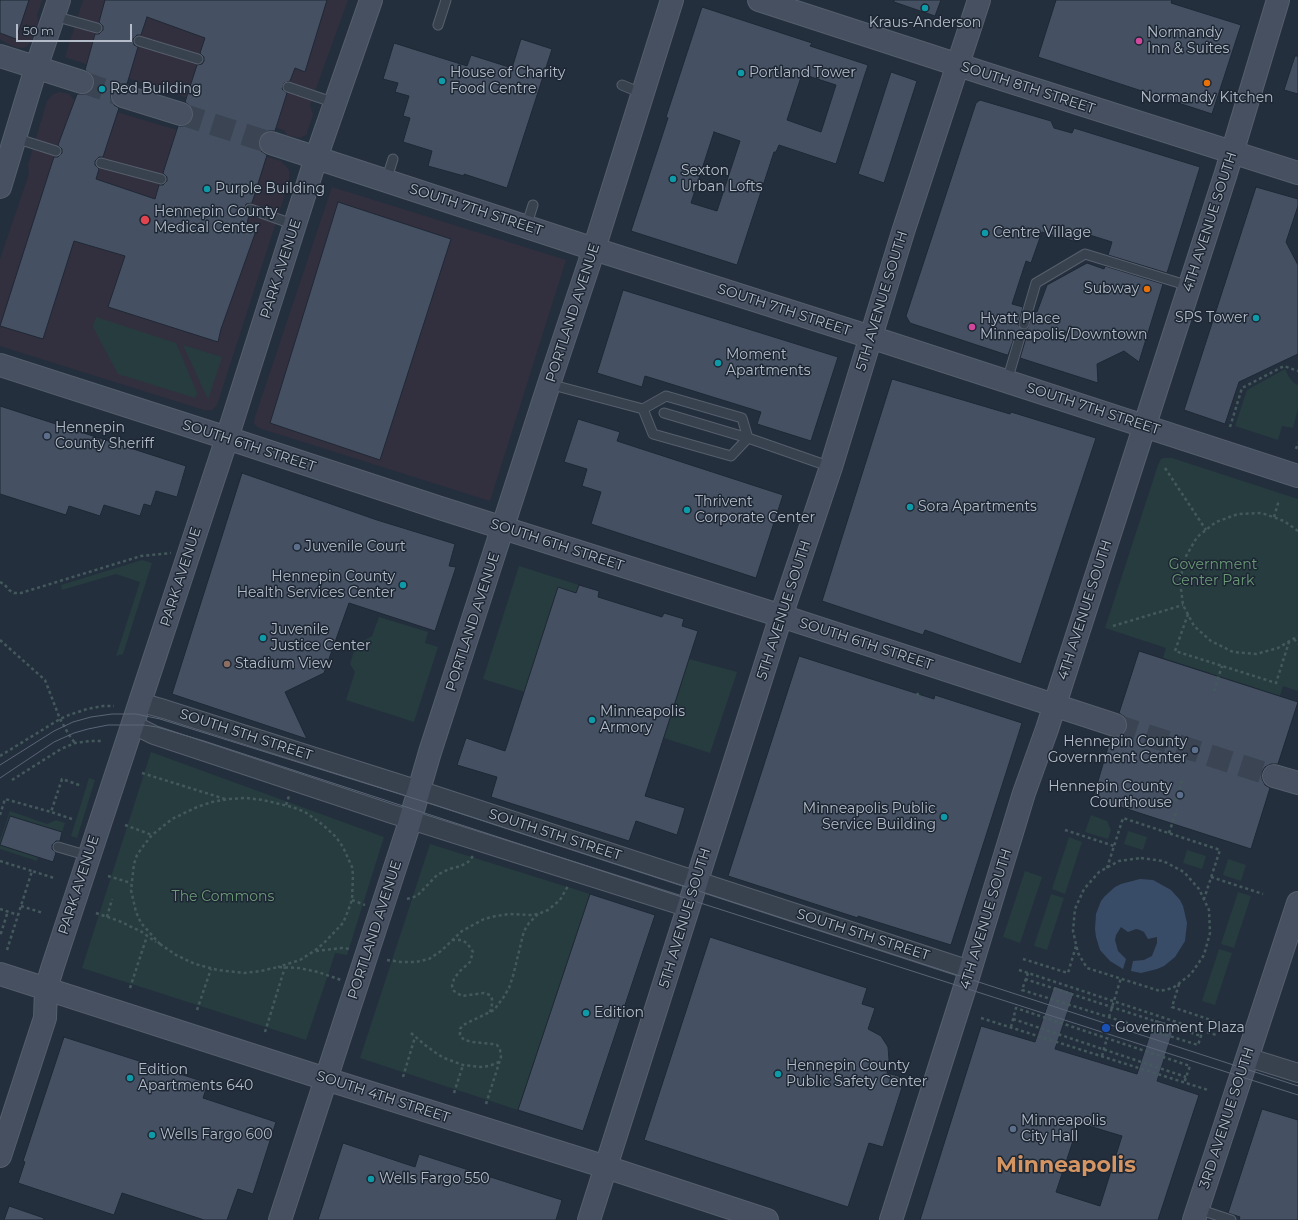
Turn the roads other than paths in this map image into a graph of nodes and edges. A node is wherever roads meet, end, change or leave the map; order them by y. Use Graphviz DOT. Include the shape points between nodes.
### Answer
graph roads {
  1 [pos="371,0"];
  2 [pos="446,0"];
  3 [pos="672,0"];
  4 [pos="759,0"];
  5 [pos="979,0"];
  6 [pos="1278,0"];
  7 [pos="57,8"];
  8 [pos="438,25"];
  9 [pos="97,28"];
  10 [pos="140,41"];
  11 [pos="0,56"];
  12 [pos="198,59"];
  13 [pos="958,65"];
  14 [pos="36,68"];
  15 [pos="82,82"];
  16 [pos="622,85"];
  17 [pos="288,87"];
  18 [pos="643,94"];
  19 [pos="123,96"];
  20 [pos="336,103"];
  21 [pos="181,114"];
  22 [pos="15,138"];
  23 [pos="271,143"];
  24 [pos="56,151"];
  25 [pos="1232,153"];
  26 [pos="316,158"];
  27 [pos="393,158"];
  28 [pos="101,163"];
  29 [pos="1298,173"];
  30 [pos="161,179"];
  31 [pos="386,181"];
  32 [pos="0,187"];
  33 [pos="533,205"];
  34 [pos="250,209"];
  35 [pos="295,225"];
  36 [pos="526,227"];
  37 [pos="594,249"];
  38 [pos="1189,286"];
  39 [pos="1024,324"];
  40 [pos="871,337"];
  41 [pos="1020,337"];
  42 [pos="0,365"];
  43 [pos="1007,381"];
  44 [pos="549,384"];
  45 [pos="643,410"];
  46 [pos="664,413"];
  47 [pos="1144,425"];
  48 [pos="227,438"];
  49 [pos="748,438"];
  50 [pos="831,467"];
  51 [pos="1298,476"];
  52 [pos="503,528"];
  53 [pos="781,616"];
  54 [pos="139,702"];
  55 [pos="1054,706"];
  56 [pos="132,724"];
  57 [pos="1115,725"];
  58 [pos="1274,776"];
  59 [pos="1298,783"];
  60 [pos="419,790"];
  61 [pos="410,820"];
  62 [pos="58,847"];
  63 [pos="89,856"];
  64 [pos="696,881"];
  65 [pos="1298,903"];
  66 [pos="689,908"];
  67 [pos="970,970"];
  68 [pos="0,974"];
  69 [pos="46,989"];
  70 [pos="1247,1057"];
  71 [pos="1298,1073"];
  72 [pos="326,1080"];
  73 [pos="0,1156"];
  74 [pos="606,1167"];
  75 [pos="1196,1214"];
  76 [pos="280,1220"];
  77 [pos="589,1220"];
  78 [pos="767,1220"];
  79 [pos="891,1220"];
  80 [pos="1231,1220"];
  1 -- 20 [label="main road, PARK AVENUE"];
  2 -- 8 [label="lane"];
  3 -- 18 [label="main road, PORTLAND AVENUE"];
  4 -- 13 [label="main road, SOUTH 8TH STREET"];
  5 -- 13 [label="main road, 5TH AVENUE SOUTH"];
  6 -- 25 [label="main road, 4TH AVENUE SOUTH"];
  7 -- 9 [label="lane"];
  7 -- 14 [label="main road"];
  10 -- 12 [label="lane"];
  11 -- 14 [label="main road"];
  13 -- 25 [label="main road, SOUTH 8TH STREET"];
  13 -- 40 [label="main road, 5TH AVENUE SOUTH"];
  14 -- 15 [label="main road"];
  14 -- 22 [label="main road"];
  16 -- 18 [label="lane"];
  17 -- 20 [label="lane"];
  18 -- 37 [label="main road, PORTLAND AVENUE"];
  19 -- 21 [label="main road"];
  20 -- 26 [label="main road, PARK AVENUE"];
  22 -- 24 [label="lane"];
  22 -- 32 [label="main road"];
  23 -- 26 [label="main road, SOUTH 7TH STREET"];
  25 -- 29 [label="main road, SOUTH 8TH STREET"];
  25 -- 38 [label="main road, 4TH AVENUE SOUTH"];
  26 -- 31 [label="main road, SOUTH 7TH STREET"];
  26 -- 35 [label="main road, PARK AVENUE"];
  27 -- 31 [label="lane"];
  28 -- 30 [label="lane"];
  31 -- 36 [label="main road, SOUTH 7TH STREET"];
  33 -- 36 [label="lane"];
  34 -- 35 [label="lane"];
  35 -- 48 [label="main road, PARK AVENUE"];
  36 -- 37 [label="main road, SOUTH 7TH STREET"];
  37 -- 40 [label="main road, SOUTH 7TH STREET"];
  37 -- 44 [label="main road, PORTLAND AVENUE"];
  38 -- 39 [label="lane" via="1085,254 1036,283"];
  38 -- 47 [label="main road, 4TH AVENUE SOUTH"];
  40 -- 43 [label="main road, SOUTH 7TH STREET"];
  40 -- 50 [label="main road, 5TH AVENUE SOUTH"];
  41 -- 43 [label="lane"];
  42 -- 48 [label="main road, SOUTH 6TH STREET"];
  43 -- 47 [label="main road, SOUTH 7TH STREET"];
  44 -- 45 [label="lane"];
  44 -- 52 [label="main road, PORTLAND AVENUE"];
  45 -- 49 [label="lane" via="666,396 742,418"];
  45 -- 49 [label="lane" via="653,434 731,456"];
  46 -- 49 [label="lane"];
  47 -- 51 [label="main road, SOUTH 7TH STREET"];
  47 -- 55 [label="main road, 4TH AVENUE SOUTH"];
  48 -- 52 [label="main road, SOUTH 6TH STREET"];
  48 -- 54 [label="main road, PARK AVENUE"];
  49 -- 50 [label="lane"];
  50 -- 53 [label="main road, 5TH AVENUE SOUTH"];
  52 -- 53 [label="main road, SOUTH 6TH STREET"];
  52 -- 60 [label="main road, PORTLAND AVENUE"];
  53 -- 55 [label="main road, SOUTH 6TH STREET"];
  53 -- 64 [label="main road, 5TH AVENUE SOUTH"];
  54 -- 56 [label="main road, PARK AVENUE"];
  54 -- 60 [label="street, SOUTH 5TH STREET"];
  55 -- 57 [label="main road, SOUTH 6TH STREET"];
  55 -- 67 [label="main road, 4TH AVENUE SOUTH" via="1024,793"];
  56 -- 61 [label="street, SOUTH 5TH STREET" via="154,735"];
  56 -- 63 [label="main road, PARK AVENUE"];
  58 -- 59 [label="main road"];
  60 -- 61 [label="main road, PORTLAND AVENUE"];
  60 -- 64 [label="street, SOUTH 5TH STREET"];
  61 -- 66 [label="street, SOUTH 5TH STREET"];
  61 -- 72 [label="main road, PORTLAND AVENUE"];
  62 -- 63 [label="lane"];
  63 -- 69 [label="main road, PARK AVENUE"];
  64 -- 66 [label="main road, 5TH AVENUE SOUTH"];
  64 -- 67 [label="street, SOUTH 5TH STREET"];
  65 -- 70 [label="main road, 3RD AVENUE SOUTH"];
  66 -- 74 [label="main road, 5TH AVENUE SOUTH"];
  67 -- 79 [label="main road, 4TH AVENUE SOUTH"];
  68 -- 69 [label="main road, SOUTH 4TH STREET"];
  69 -- 72 [label="main road, SOUTH 4TH STREET"];
  69 -- 73 [label="main road, PARK AVENUE" via="44,1018"];
  70 -- 71 [label="street"];
  70 -- 75 [label="main road, 3RD AVENUE SOUTH"];
  72 -- 74 [label="main road, SOUTH 4TH STREET"];
  72 -- 76 [label="main road, PORTLAND AVENUE"];
  74 -- 77 [label="main road, 5TH AVENUE SOUTH"];
  74 -- 78 [label="main road, SOUTH 4TH STREET"];
  75 -- 80 [label="lane"];
}
